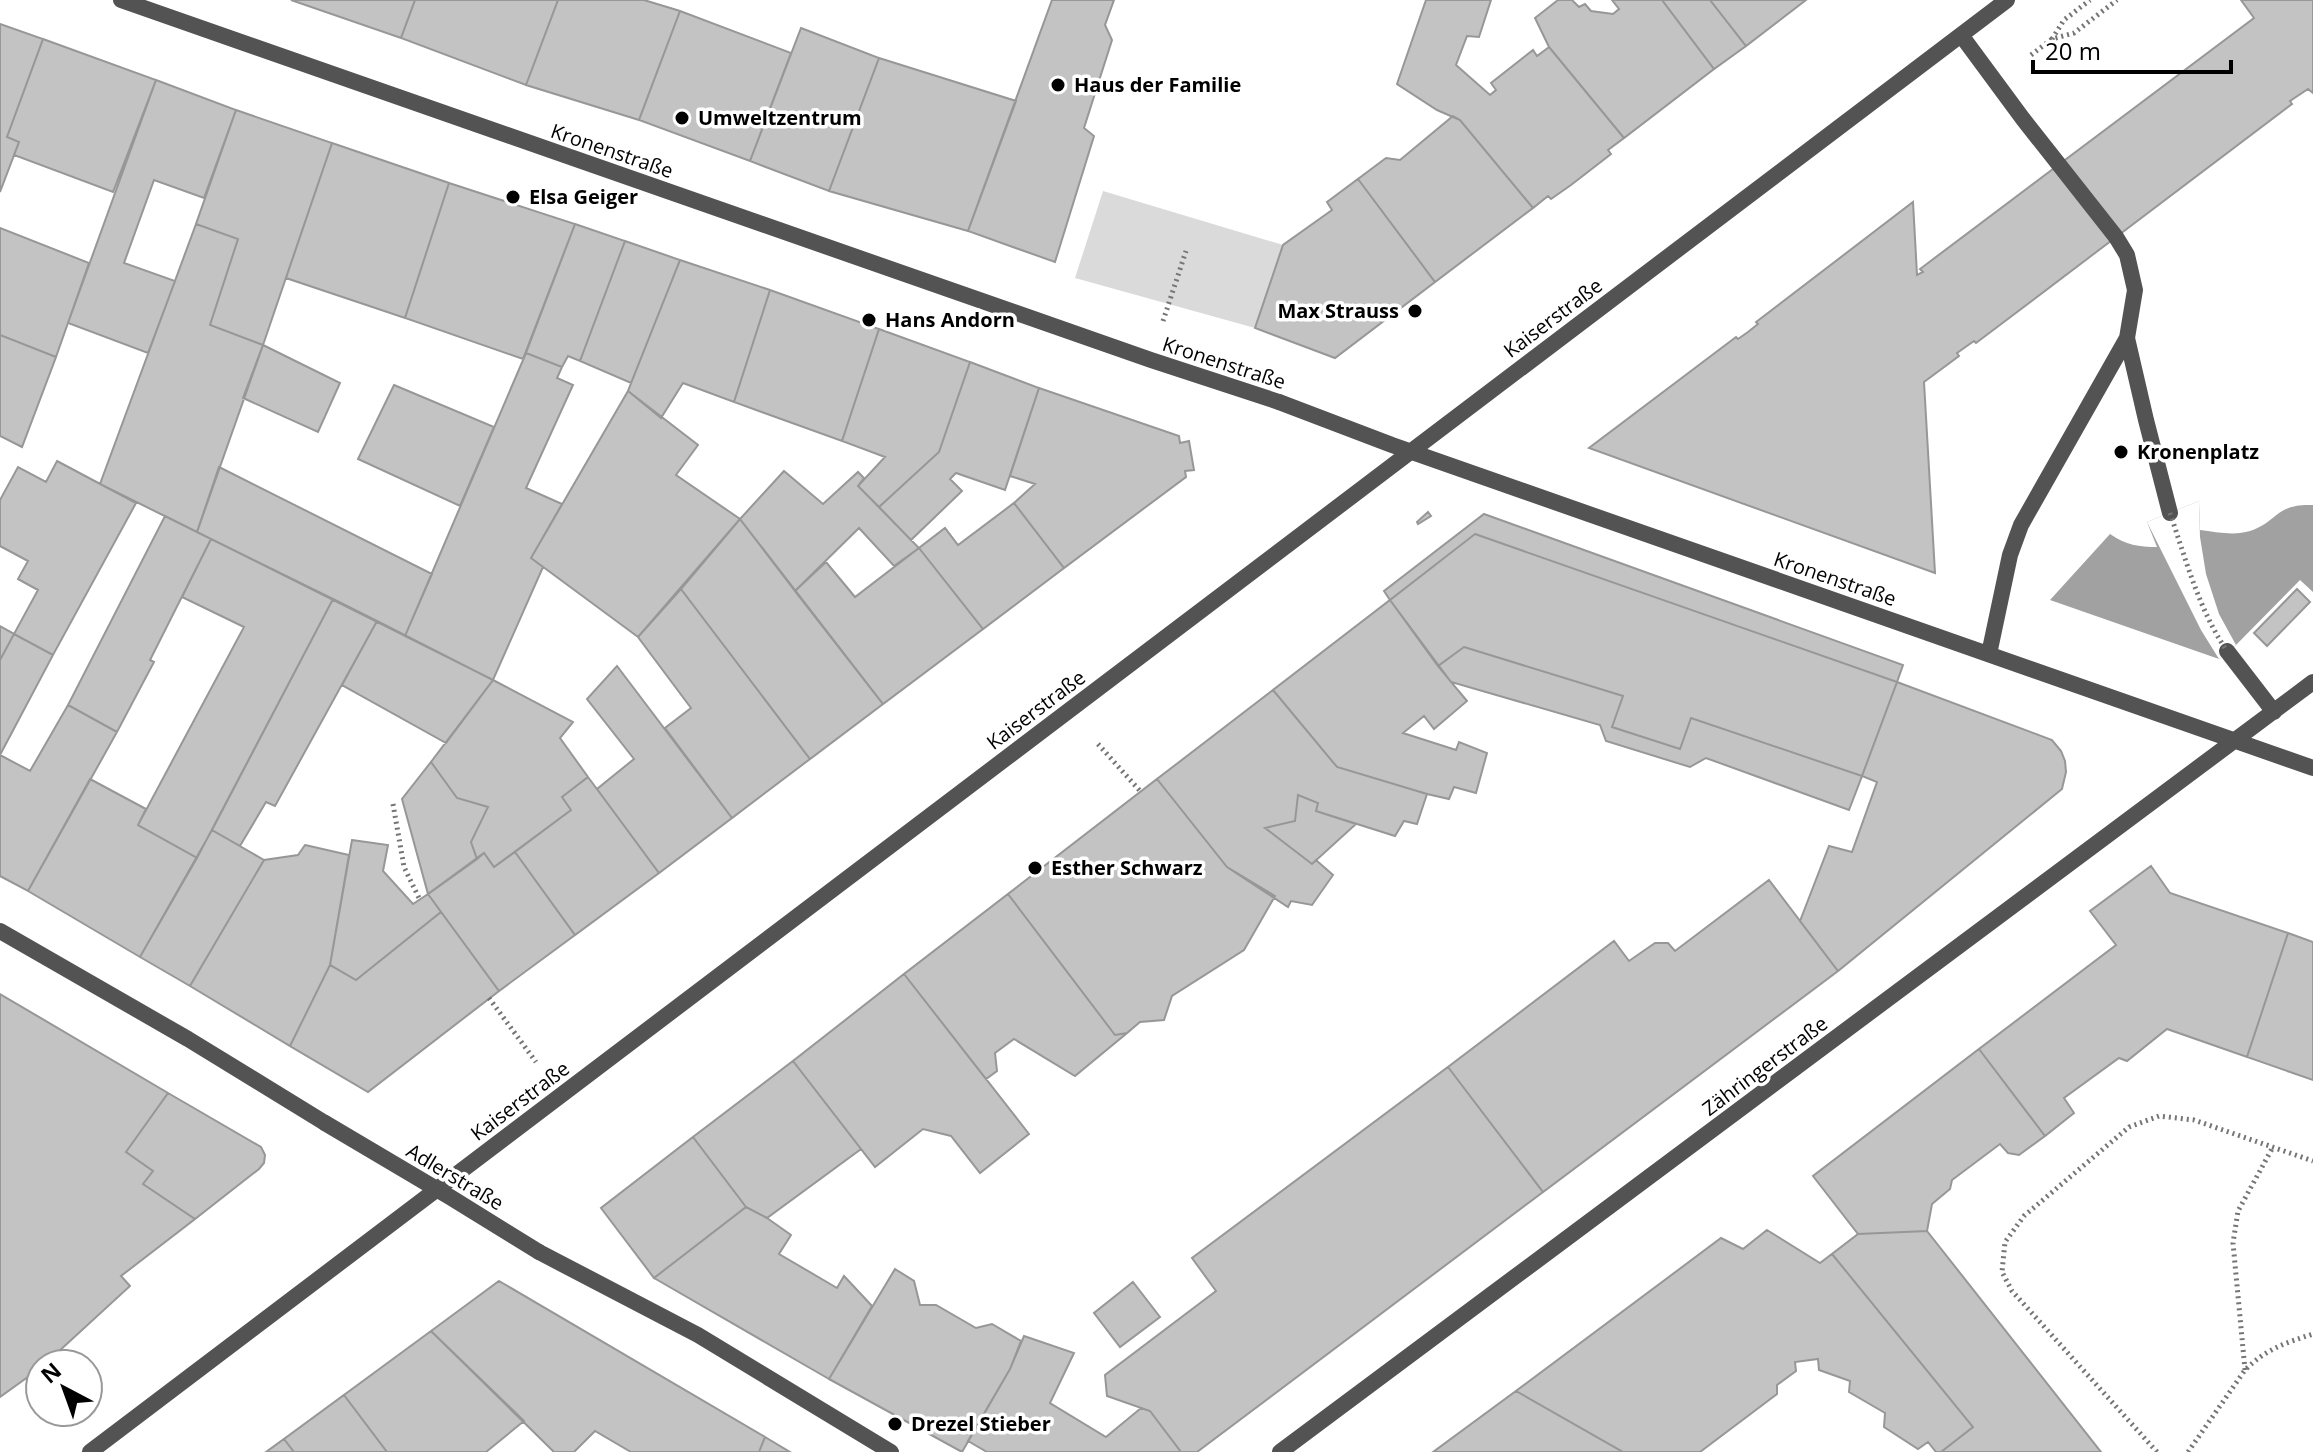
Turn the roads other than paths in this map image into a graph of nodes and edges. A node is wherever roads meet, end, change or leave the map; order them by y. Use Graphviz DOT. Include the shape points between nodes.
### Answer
graph roads {
  1 [pos="121,0"];
  2 [pos="2007,0"];
  3 [pos="1961,35"];
  4 [pos="2127,338"];
  5 [pos="1410,451"];
  6 [pos="2170,513"];
  7 [pos="2227,651"];
  8 [pos="1989,654"];
  9 [pos="2313,682"];
  10 [pos="2274,712"];
  11 [pos="2235,741"];
  12 [pos="2313,768"];
  13 [pos="0,931"];
  14 [pos="437,1189"];
  15 [pos="90,1452"];
  16 [pos="891,1452"];
  17 [pos="1280,1452"];
  1 -- 5 [label="street, Kronenstraße"];
  2 -- 3 [label="street, Kaiserstraße"];
  3 -- 4 [label="street" via="2127,255 2135,290"];
  3 -- 5 [label="street, Kaiserstraße"];
  4 -- 6 [label="street"];
  4 -- 8 [label="street" via="2021,525"];
  5 -- 8 [label="street, Kronenstraße"];
  5 -- 14 [label="street, Kaiserstraße"];
  7 -- 10 [label="street"];
  8 -- 11 [label="street, Kronenstraße"];
  9 -- 10 [label="street, Zähringerstraße"];
  10 -- 11 [label="street, Zähringerstraße"];
  11 -- 12 [label="street, Kronenstraße"];
  11 -- 17 [label="street, Zähringerstraße"];
  13 -- 14 [label="street, Adlerstraße"];
  14 -- 15 [label="street, Kaiserstraße"];
  14 -- 16 [label="street, Adlerstraße" via="539,1252 698,1335"];
}
